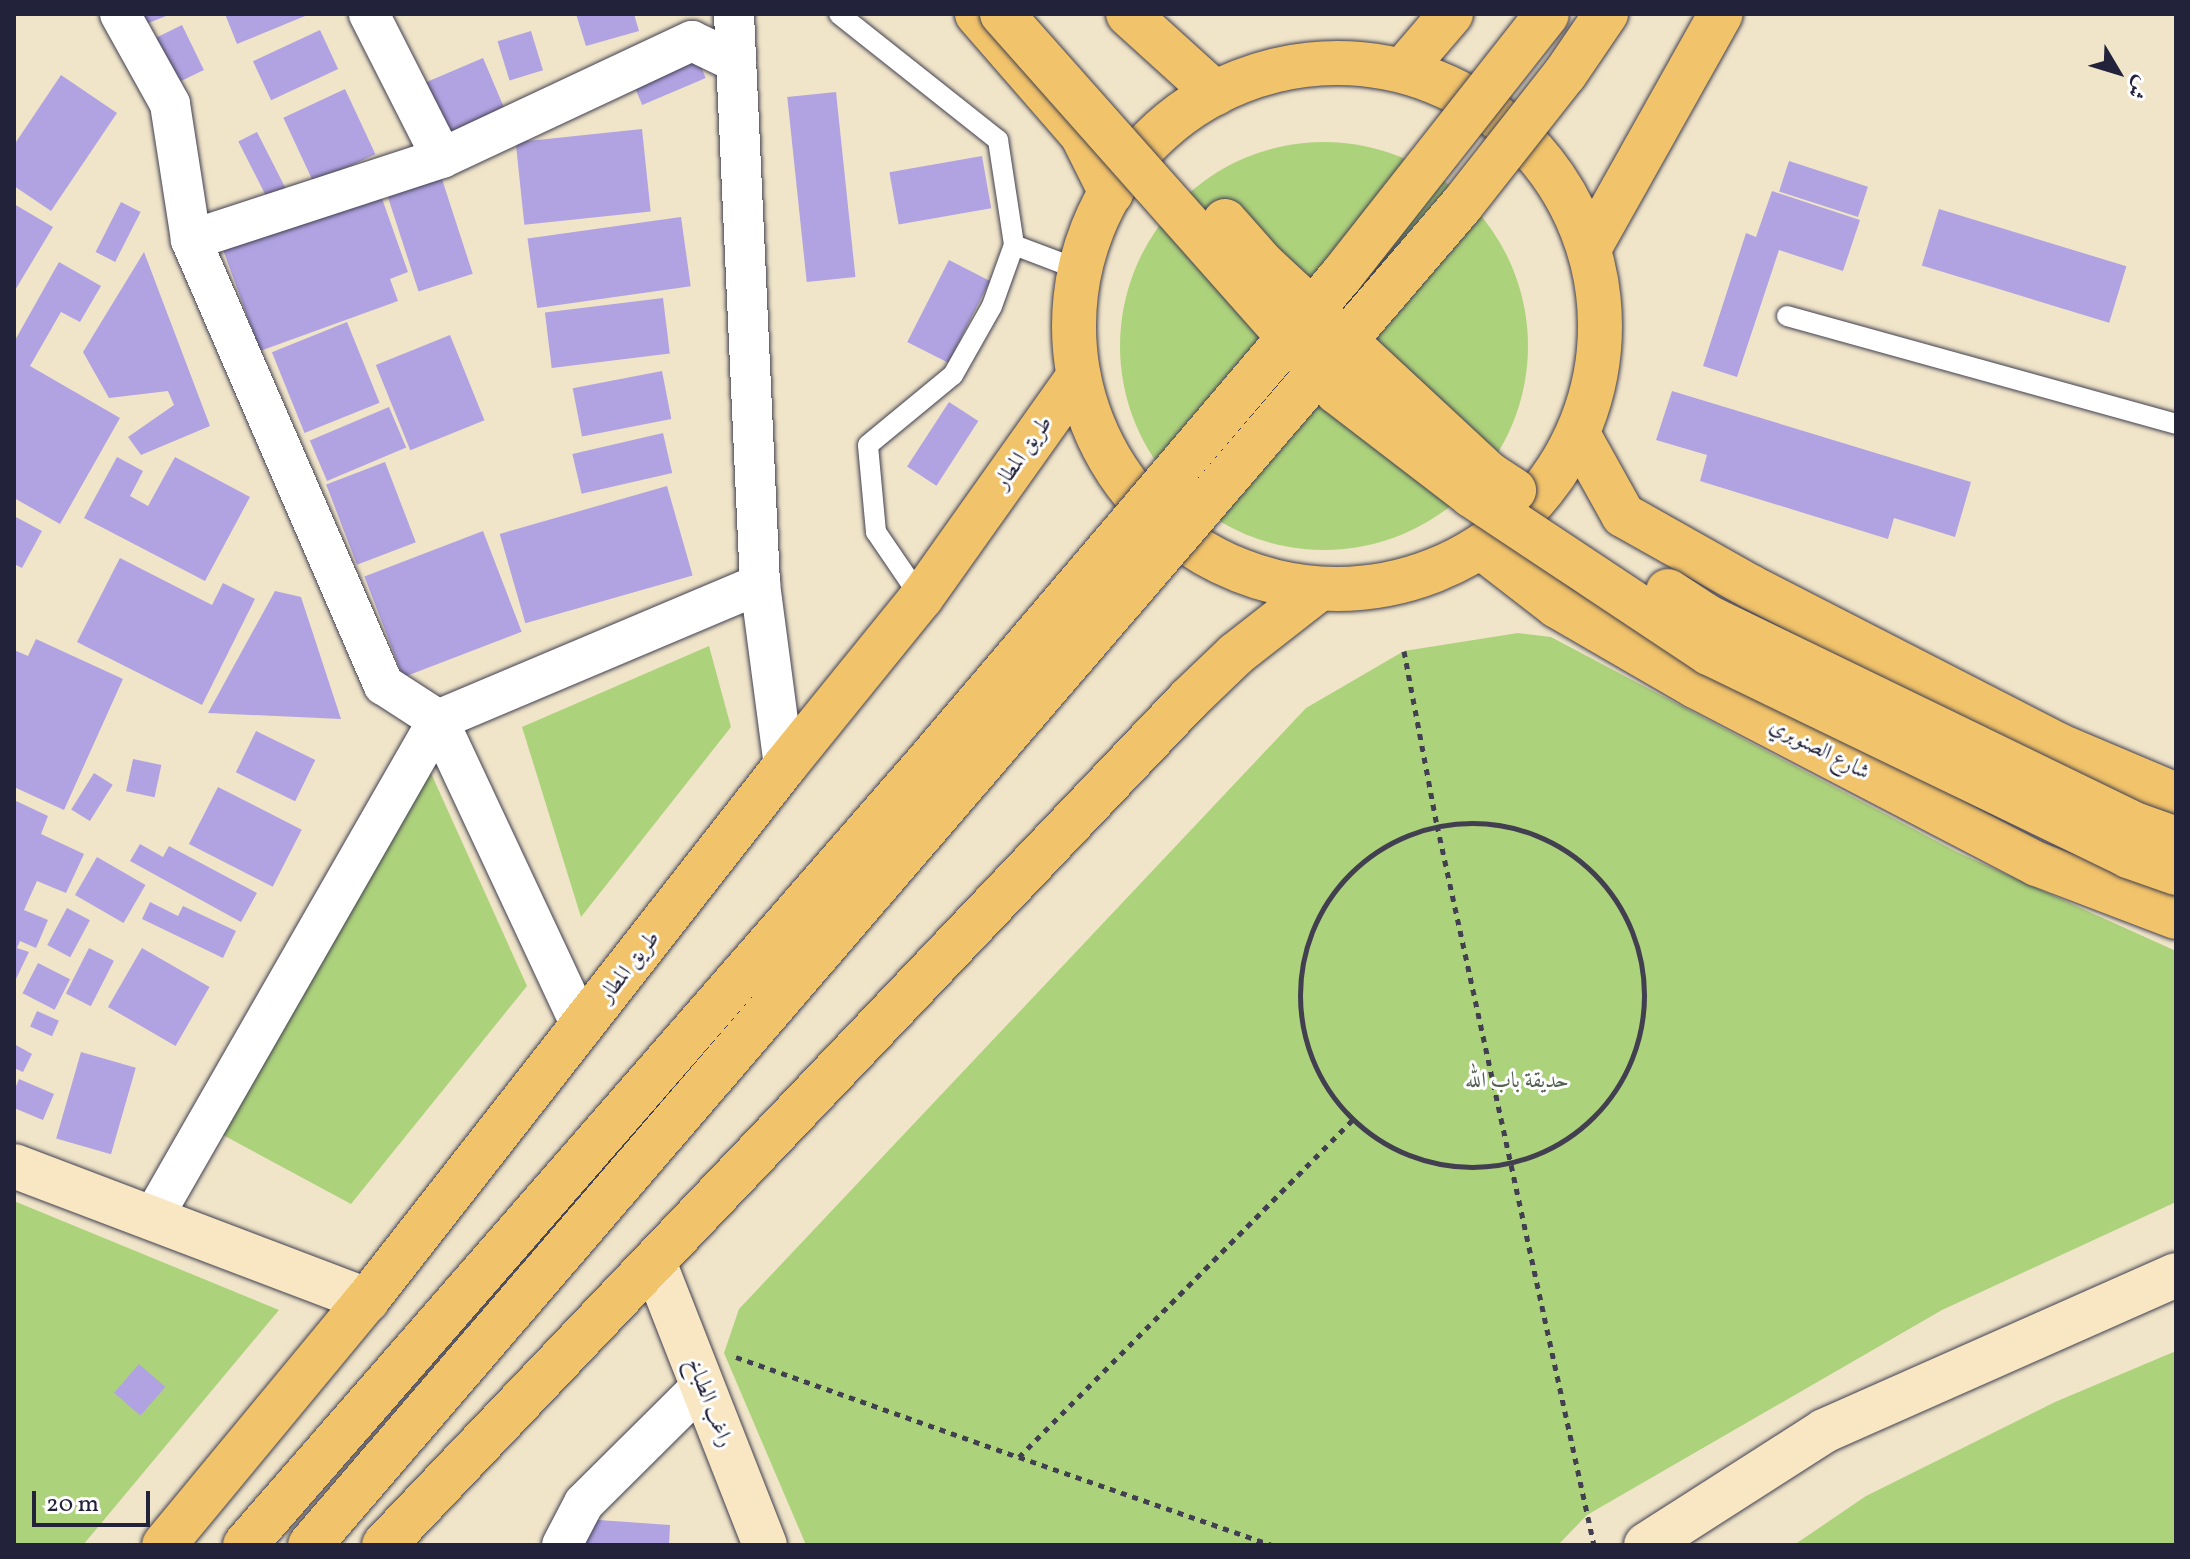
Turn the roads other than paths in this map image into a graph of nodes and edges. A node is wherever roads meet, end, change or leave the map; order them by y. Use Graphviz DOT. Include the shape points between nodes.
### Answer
graph roads {
  1 [pos="120,14"];
  2 [pos="369,14"];
  3 [pos="734,14"];
  4 [pos="839,14"];
  5 [pos="977,14"];
  6 [pos="1002,14"];
  7 [pos="1040,14"];
  8 [pos="1128,14"];
  9 [pos="1451,14"];
  10 [pos="1547,14"];
  11 [pos="1606,14"];
  12 [pos="1721,14"];
  13 [pos="736,62"];
  14 [pos="1403,70"];
  15 [pos="1215,93"];
  16 [pos="442,158"];
  17 [pos="1111,193"];
  18 [pos="191,240"];
  19 [pos="1014,245"];
  20 [pos="1590,247"];
  21 [pos="1080,270"];
  22 [pos="1787,316"];
  23 [pos="1079,376"];
  24 [pos="2176,424"];
  25 [pos="1578,434"];
  26 [pos="1481,547"];
  27 [pos="760,584"];
  28 [pos="1751,587"];
  29 [pos="1318,590"];
  30 [pos="921,598"];
  31 [pos="1695,686"];
  32 [pos="438,720"];
  33 [pos="784,767"];
  34 [pos="2176,795"];
  35 [pos="2176,839"];
  36 [pos="2176,873"];
  37 [pos="2176,917"];
  38 [pos="582,1028"];
  39 [pos="14,1166"];
  40 [pos="152,1219"];
  41 [pos="654,1262"];
  42 [pos="2176,1275"];
  43 [pos="367,1300"];
  44 [pos="695,1367"];
  45 [pos="164,1545"];
  46 [pos="245,1545"];
  47 [pos="310,1545"];
  48 [pos="384,1545"];
  49 [pos="562,1545"];
  50 [pos="765,1545"];
  51 [pos="1646,1545"];
  1 -- 18 [label="street" via="170,104"];
  2 -- 16 [label="street"];
  3 -- 13 [label="street"];
  4 -- 19 [label="lane" via="998,140"];
  5 -- 17 [label="main road" via="1082,135"];
  6 -- 36 [label="main road, bridge" via="1337,392 1471,495 1709,653 2128,856"];
  7 -- 35 [label="main road, bridge" via="1262,263 1489,474 1708,617 2137,825"];
  8 -- 15 [label="main road"];
  9 -- 14 [label="main road"];
  10 -- 46 [label="main road, bridge" via="1341,276 925,765"];
  11 -- 47 [label="main road, bridge" via="1451,218"];
  12 -- 20 [label="main road"];
  13 -- 16 [label="street" via="692,41"];
  13 -- 27 [label="street"];
  14 -- 15 [label="main road" via="1339,62 1275,70"];
  14 -- 20 [label="main road" via="1484,106 1549,167"];
  15 -- 17 [label="main road" via="1174,120 1139,153"];
  16 -- 18 [label="street"];
  17 -- 21 [label="main road" via="1092,229"];
  18 -- 32 [label="street" via="384,685"];
  19 -- 21 [label="lane"];
  19 -- 30 [label="lane" via="992,306 953,375 868,445 876,532"];
  20 -- 25 [label="main road" via="1601,309 1597,373"];
  21 -- 23 [label="main road" via="1074,323"];
  22 -- 24 [label="lane"];
  23 -- 29 [label="main road" via="1097,434 1112,461 1128,487 1170,531 1264,580"];
  23 -- 30 [label="main road, طريق المطار"];
  25 -- 26 [label="main road" via="1538,498"];
  25 -- 28 [label="main road" via="1623,515"];
  26 -- 29 [label="main road" via="1403,583"];
  26 -- 31 [label="main road, شارع الصنوبري" via="1557,606"];
  27 -- 32 [label="street"];
  27 -- 33 [label="street"];
  28 -- 31 [label="main road"];
  28 -- 34 [label="main road" via="2058,745"];
  29 -- 41 [label="main road" via="1236,654 1188,700"];
  30 -- 33 [label="main road, طريق المطار"];
  31 -- 37 [label="main road, شارع الصنوبري" via="2037,864"];
  32 -- 38 [label="street"];
  32 -- 40 [label="street"];
  33 -- 38 [label="main road, طريق المطار"];
  38 -- 43 [label="main road, طريق المطار"];
  39 -- 40 [label="main road"];
  40 -- 43 [label="main road"];
  41 -- 44 [label="main road, راغب الطباخ"];
  41 -- 48 [label="main road"];
  42 -- 51 [label="main road" via="1824,1431"];
  43 -- 45 [label="main road, طريق المطار"];
  44 -- 49 [label="street" via="584,1503"];
  44 -- 50 [label="main road, راغب الطباخ"];
}
